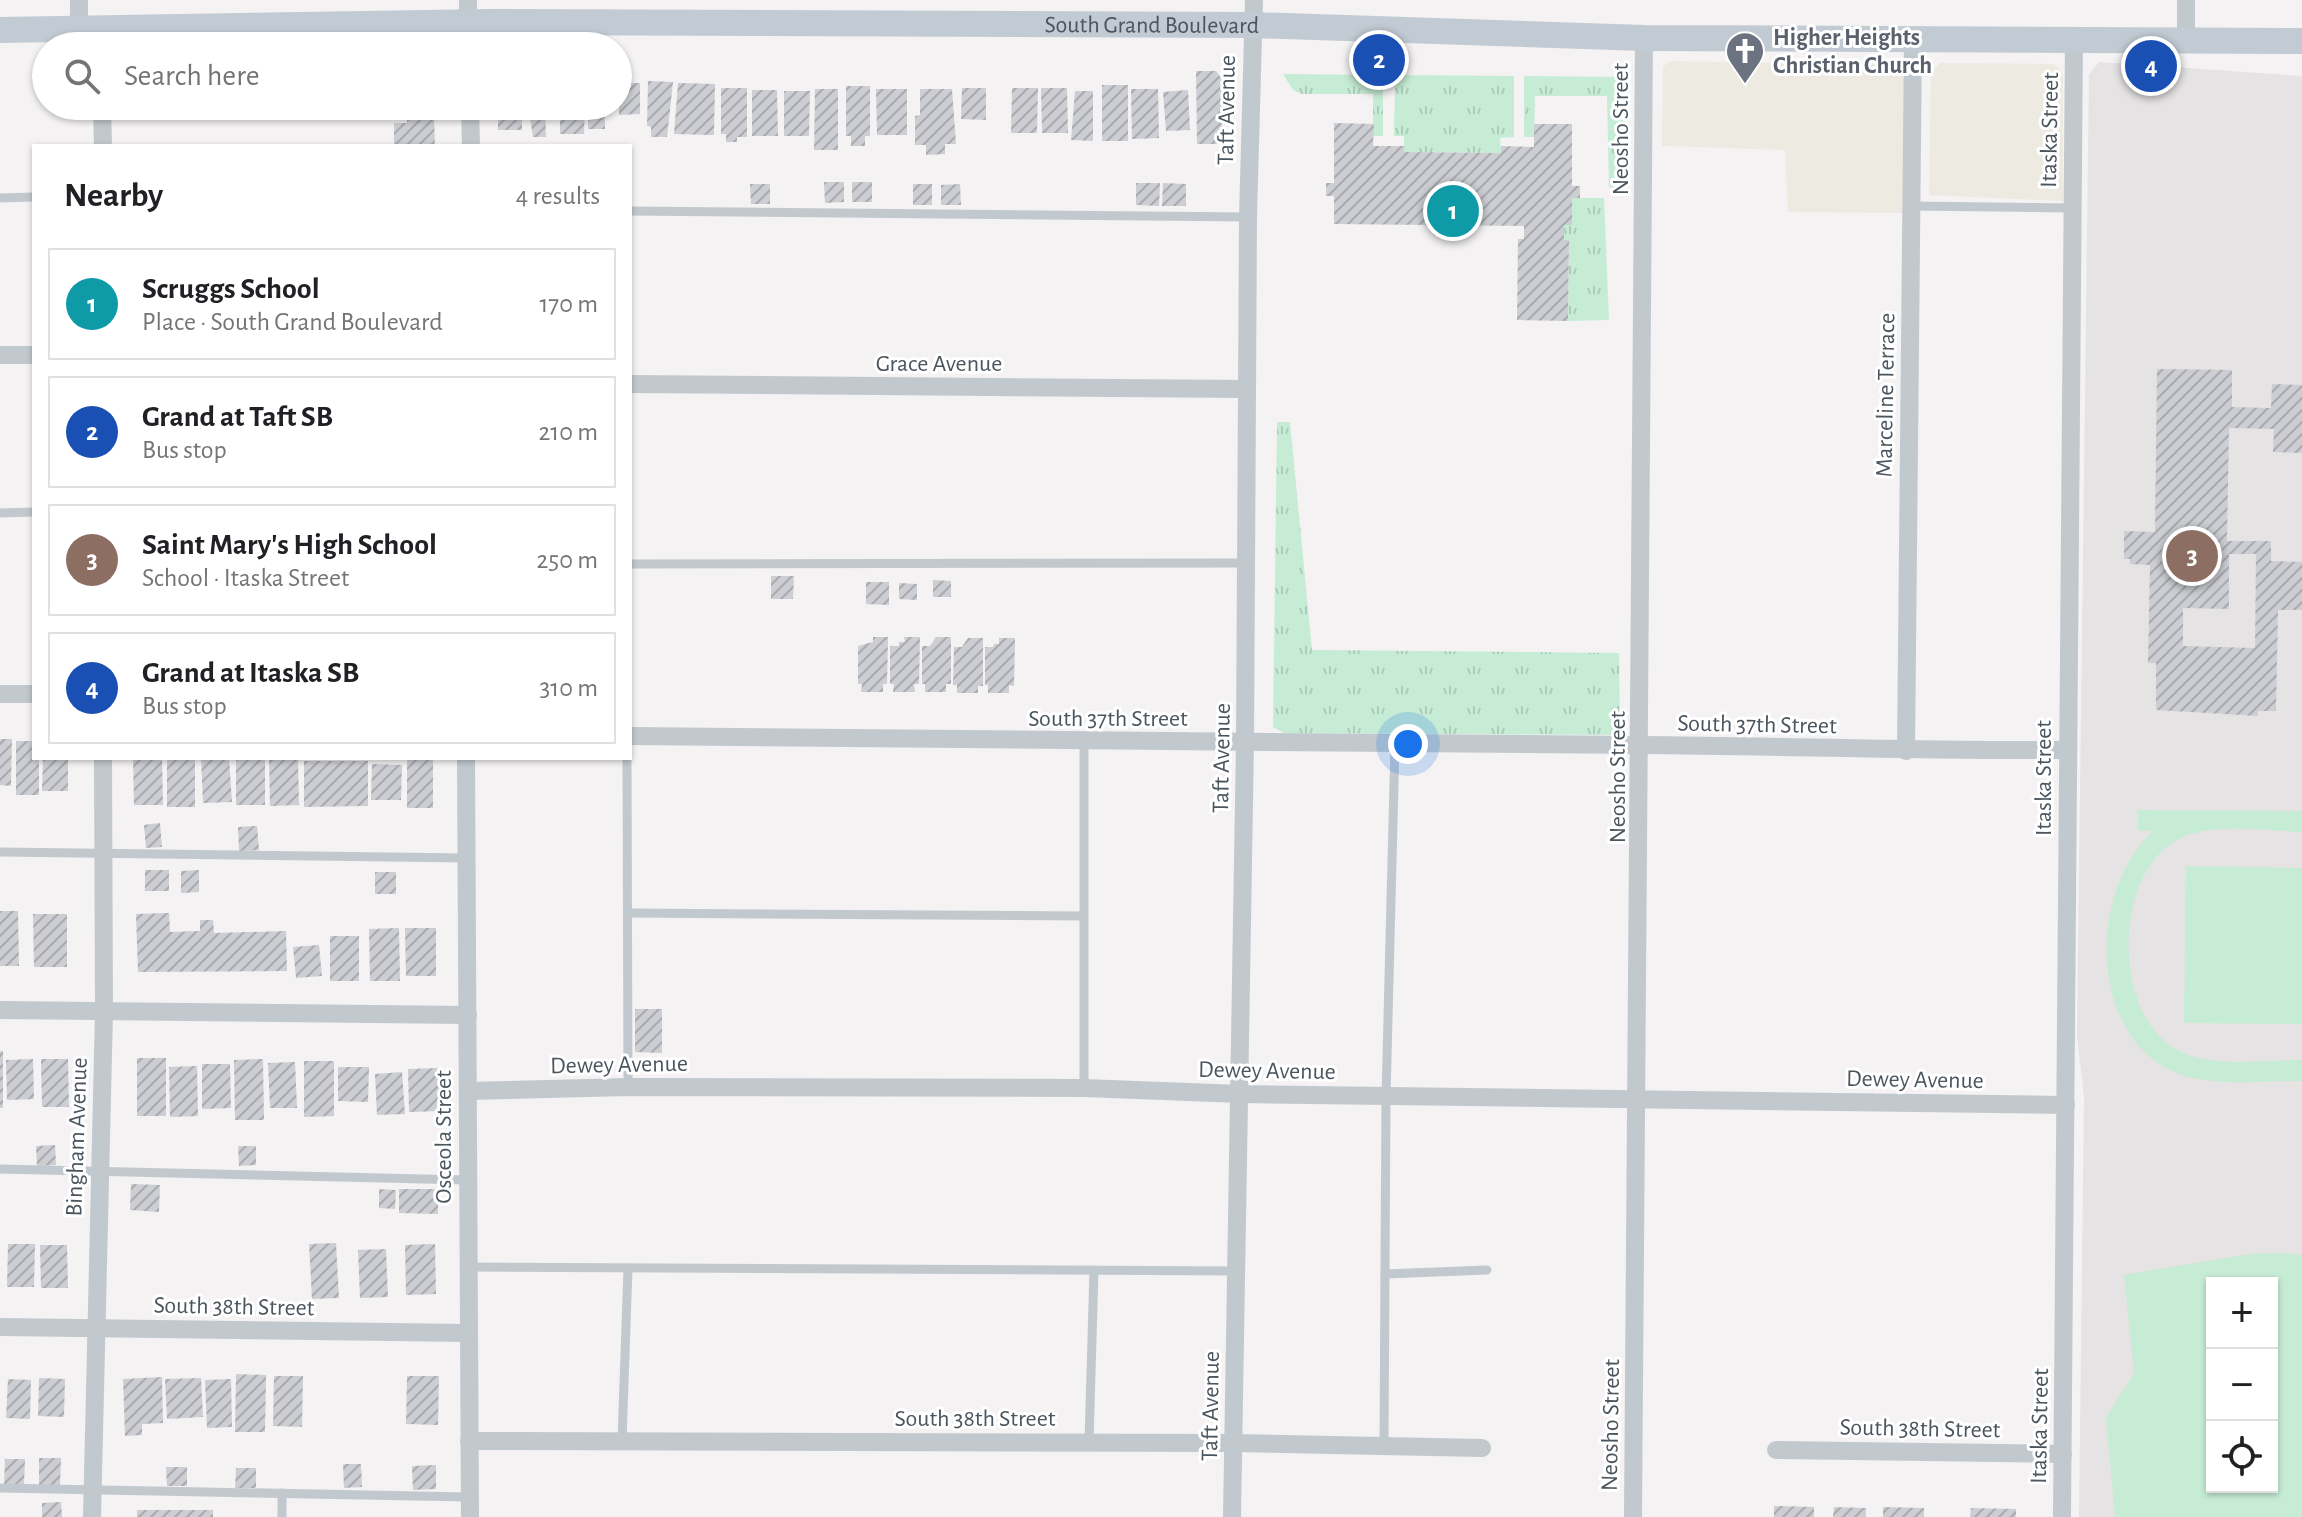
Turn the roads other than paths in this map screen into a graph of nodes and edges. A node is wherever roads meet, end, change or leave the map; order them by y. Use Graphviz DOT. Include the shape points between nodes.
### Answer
graph roads {
  1 [pos="79,0"];
  2 [pos="2186,0"];
  3 [pos="1253,13"];
  4 [pos="468,23"];
  5 [pos="0,30"];
  6 [pos="37,32"];
  7 [pos="92,32"];
  8 [pos="187,32"];
  9 [pos="1644,38"];
  10 [pos="1913,39"];
  11 [pos="2074,40"];
  12 [pos="2186,40"];
  13 [pos="2302,41"];
  14 [pos="102,120"];
  15 [pos="470,120"];
  16 [pos="103,144"];
  17 [pos="471,144"];
  18 [pos="32,197"];
  19 [pos="0,198"];
  20 [pos="1911,206"];
  21 [pos="2072,208"];
  22 [pos="632,211"];
  23 [pos="1248,217"];
  24 [pos="0,355"];
  25 [pos="32,355"];
  26 [pos="632,384"];
  27 [pos="1247,389"];
  28 [pos="32,512"];
  29 [pos="0,513"];
  30 [pos="1247,563"];
  31 [pos="632,564"];
  32 [pos="0,694"];
  33 [pos="32,694"];
  34 [pos="632,736"];
  35 [pos="1245,742"];
  36 [pos="1084,743"];
  37 [pos="1395,745"];
  38 [pos="1641,745"];
  39 [pos="2067,750"];
  40 [pos="1906,751"];
  41 [pos="103,760"];
  42 [pos="466,760"];
  43 [pos="627,760"];
  44 [pos="0,852"];
  45 [pos="103,854"];
  46 [pos="467,858"];
  47 [pos="629,913"];
  48 [pos="1082,916"];
  49 [pos="0,1010"];
  50 [pos="104,1012"];
  51 [pos="468,1015"];
  52 [pos="628,1087"];
  53 [pos="1084,1088"];
  54 [pos="468,1091"];
  55 [pos="1241,1094"];
  56 [pos="1386,1096"];
  57 [pos="1639,1099"];
  58 [pos="2066,1105"];
  59 [pos="0,1169"];
  60 [pos="99,1170"];
  61 [pos="467,1180"];
  62 [pos="468,1267"];
  63 [pos="628,1268"];
  64 [pos="1094,1270"];
  65 [pos="1487,1270"];
  66 [pos="1235,1271"];
  67 [pos="1385,1274"];
  68 [pos="0,1327"];
  69 [pos="95,1329"];
  70 [pos="468,1333"];
  71 [pos="469,1441"];
  72 [pos="622,1441"];
  73 [pos="1089,1442"];
  74 [pos="1234,1443"];
  75 [pos="1384,1446"];
  76 [pos="1482,1448"];
  77 [pos="1776,1450"];
  78 [pos="2063,1454"];
  79 [pos="0,1488"];
  80 [pos="93,1489"];
  81 [pos="282,1493"];
  82 [pos="469,1497"];
  83 [pos="92,1517"];
  84 [pos="282,1517"];
  85 [pos="470,1517"];
  86 [pos="1232,1517"];
  87 [pos="1633,1517"];
  88 [pos="2062,1517"];
  1 -- 7 [label="street"];
  2 -- 12 [label="street"];
  3 -- 4 [label="main road, South Grand Boulevard"];
  3 -- 9 [label="main road, South Grand Boulevard"];
  3 -- 23 [label="street, Taft Avenue"];
  4 -- 8 [label="main road, South Grand Boulevard"];
  5 -- 6 [label="main road, South Grand Boulevard"];
  9 -- 10 [label="main road, South Grand Boulevard"];
  9 -- 38 [label="street, Neosho Street"];
  10 -- 11 [label="main road, South Grand Boulevard"];
  10 -- 20 [label="street, Marceline Terrace"];
  11 -- 12 [label="main road, South Grand Boulevard"];
  11 -- 21 [label="street, Itaska Street"];
  12 -- 13 [label="main road, South Grand Boulevard"];
  14 -- 16 [label="street"];
  15 -- 17 [label="street"];
  18 -- 19 [label="lane"];
  20 -- 21 [label="lane"];
  20 -- 40 [label="street, Marceline Terrace"];
  21 -- 39 [label="street, Itaska Street"];
  22 -- 23 [label="lane"];
  23 -- 27 [label="street, Taft Avenue"];
  24 -- 25 [label="street"];
  26 -- 27 [label="street, Grace Avenue"];
  27 -- 30 [label="street, Taft Avenue"];
  28 -- 29 [label="lane"];
  30 -- 31 [label="lane"];
  30 -- 35 [label="street, Taft Avenue"];
  32 -- 33 [label="street"];
  34 -- 36 [label="street, South 37th Street"];
  35 -- 36 [label="street, South 37th Street"];
  35 -- 37 [label="street, South 37th Street"];
  35 -- 55 [label="street, Taft Avenue"];
  36 -- 48 [label="lane"];
  37 -- 38 [label="street, South 37th Street"];
  37 -- 56 [label="lane"];
  38 -- 40 [label="street, South 37th Street"];
  38 -- 57 [label="street, Neosho Street"];
  39 -- 40 [label="street, South 37th Street"];
  39 -- 58 [label="street, Itaska Street"];
  41 -- 45 [label="street, Bingham Avenue"];
  42 -- 46 [label="street, Osceola Street"];
  43 -- 47 [label="lane"];
  44 -- 45 [label="lane"];
  45 -- 46 [label="lane"];
  45 -- 50 [label="street, Bingham Avenue"];
  46 -- 51 [label="street, Osceola Street"];
  47 -- 48 [label="lane"];
  47 -- 52 [label="lane"];
  48 -- 53 [label="lane"];
  49 -- 50 [label="street"];
  50 -- 51 [label="street"];
  50 -- 60 [label="street, Bingham Avenue"];
  51 -- 54 [label="street, Osceola Street"];
  52 -- 53 [label="street, Dewey Avenue"];
  52 -- 54 [label="street, Dewey Avenue"];
  53 -- 55 [label="street, Dewey Avenue"];
  54 -- 61 [label="street, Osceola Street"];
  55 -- 56 [label="street, Dewey Avenue"];
  55 -- 66 [label="street, Taft Avenue"];
  56 -- 57 [label="street, Dewey Avenue"];
  56 -- 67 [label="lane"];
  57 -- 58 [label="street, Dewey Avenue"];
  57 -- 87 [label="street, Neosho Street"];
  58 -- 78 [label="street, Itaska Street"];
  59 -- 60 [label="lane"];
  60 -- 61 [label="lane"];
  60 -- 69 [label="street, Bingham Avenue"];
  61 -- 62 [label="street, Osceola Street"];
  62 -- 63 [label="lane"];
  62 -- 70 [label="street, Osceola Street"];
  63 -- 64 [label="lane"];
  63 -- 72 [label="lane"];
  64 -- 66 [label="lane"];
  64 -- 73 [label="lane"];
  65 -- 67 [label="lane"];
  66 -- 74 [label="street, Taft Avenue"];
  67 -- 75 [label="lane"];
  68 -- 69 [label="street, South 38th Street"];
  69 -- 70 [label="street, South 38th Street"];
  69 -- 80 [label="street, Bingham Avenue"];
  70 -- 71 [label="street, Osceola Street"];
  71 -- 72 [label="street, South 38th Street"];
  71 -- 82 [label="street, Osceola Street"];
  72 -- 73 [label="street, South 38th Street"];
  73 -- 74 [label="street, South 38th Street"];
  74 -- 75 [label="street, South 38th Street"];
  74 -- 86 [label="street, Taft Avenue"];
  75 -- 76 [label="street, South 38th Street"];
  77 -- 78 [label="street, South 38th Street"];
  78 -- 88 [label="street, Itaska Street"];
  79 -- 80 [label="lane"];
  80 -- 81 [label="lane"];
  80 -- 83 [label="street, Bingham Avenue"];
  81 -- 82 [label="lane"];
  81 -- 84 [label="lane"];
  82 -- 85 [label="street, Osceola Street"];
}
